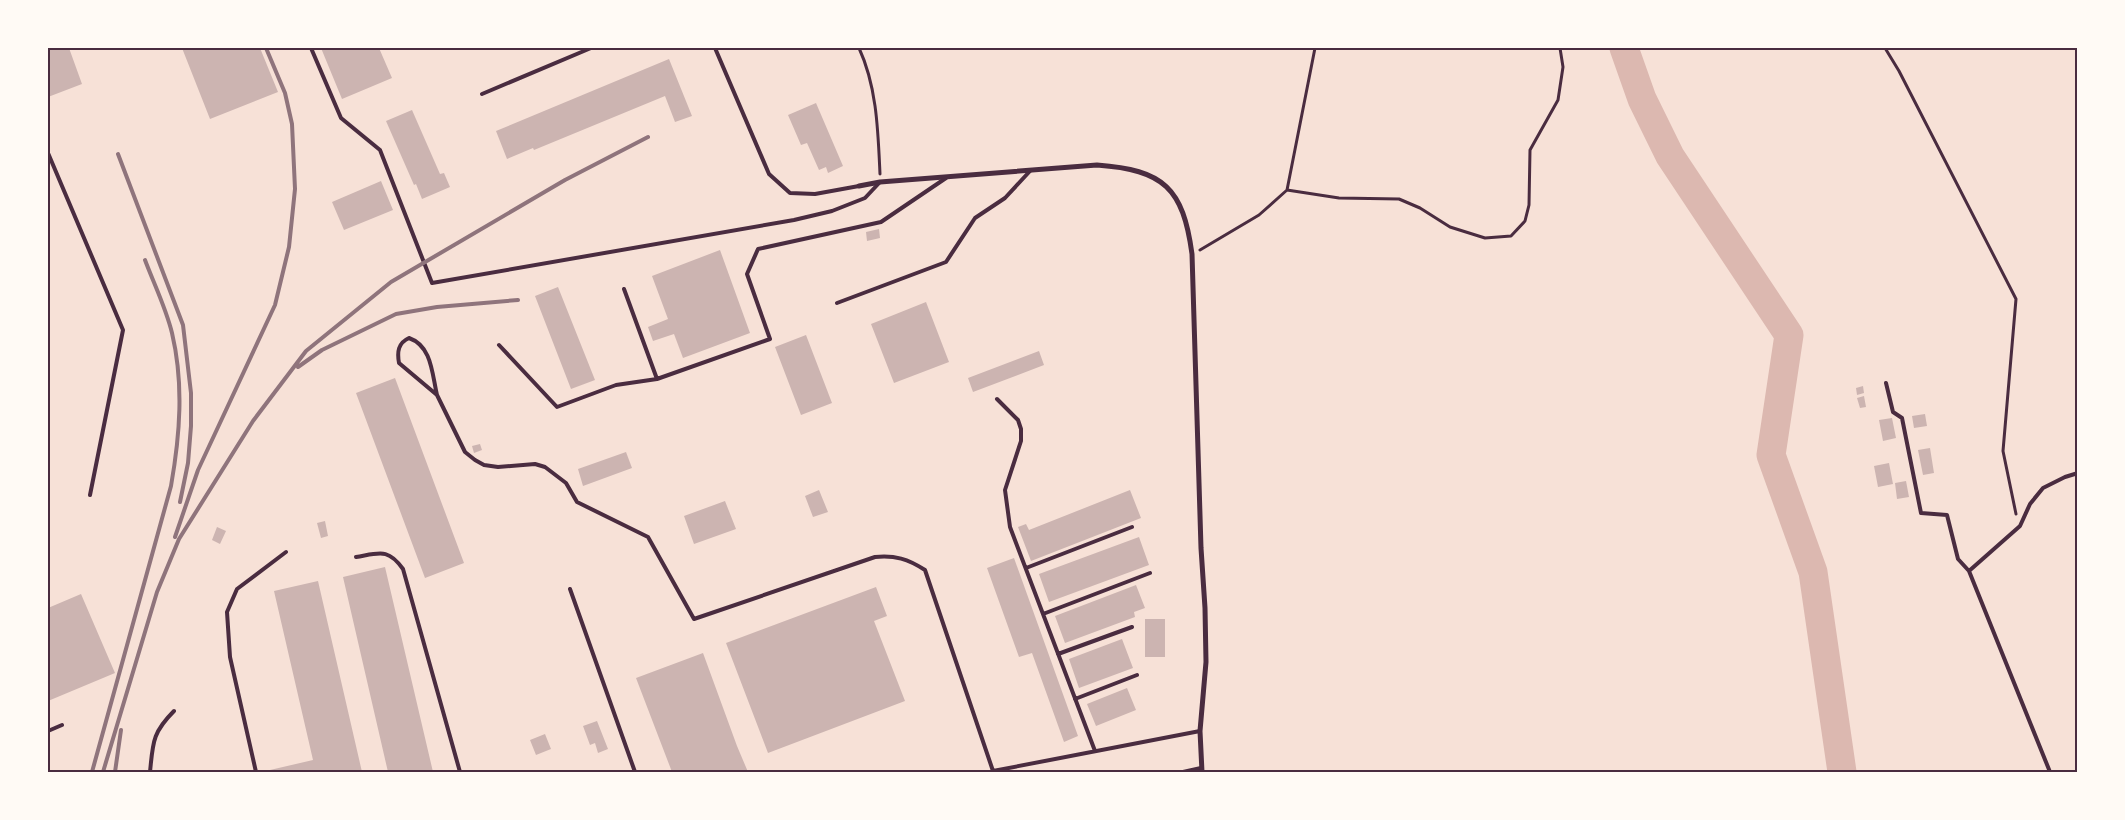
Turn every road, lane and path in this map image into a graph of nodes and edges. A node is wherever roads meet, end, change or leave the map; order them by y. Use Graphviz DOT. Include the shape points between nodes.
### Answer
graph roads {
  1 [pos="311,48"];
  2 [pos="592,48"];
  3 [pos="715,48"];
  4 [pos="859,48"];
  5 [pos="1315,48"];
  6 [pos="1560,48"];
  7 [pos="1885,48"];
  8 [pos="482,94"];
  9 [pos="48,153"];
  10 [pos="1031,169"];
  11 [pos="948,176"];
  12 [pos="880,182"];
  13 [pos="859,186"];
  14 [pos="1287,190"];
  15 [pos="1192,254"];
  16 [pos="624,289"];
  17 [pos="837,302"];
  18 [pos="499,344"];
  19 [pos="657,379"];
  20 [pos="1886,383"];
  21 [pos="437,394"];
  22 [pos="997,399"];
  23 [pos="2078,473"];
  24 [pos="90,495"];
  25 [pos="2020,526"];
  26 [pos="1132,527"];
  27 [pos="286,552"];
  28 [pos="356,557"];
  29 [pos="1026,568"];
  30 [pos="1969,571"];
  31 [pos="1150,572"];
  32 [pos="570,589"];
  33 [pos="1043,614"];
  34 [pos="1132,627"];
  35 [pos="1058,654"];
  36 [pos="1137,674"];
  37 [pos="1075,698"];
  38 [pos="174,711"];
  39 [pos="62,725"];
  40 [pos="48,731"];
  41 [pos="1200,731"];
  42 [pos="1095,751"];
  43 [pos="1201,770"];
  44 [pos="993,771"];
  45 [pos="150,772"];
  46 [pos="256,772"];
  47 [pos="460,772"];
  48 [pos="635,772"];
  49 [pos="985,772"];
  50 [pos="1183,772"];
  51 [pos="2050,772"];
  1 -- 12 [label="lane" via="341,118 380,150 432,283 794,220 832,211 865,198"];
  2 -- 8 [label="lane"];
  3 -- 13 [label="lane" via="769,174 790,194 815,194"];
  4 -- 12 [label="path" via="878,118"];
  5 -- 14 [label="path"];
  6 -- 14 [label="path" via="1563,67 1558,100 1530,150 1529,205 1525,221 1511,236 1485,238 1450,227 1399,199 1339,198"];
  7 -- 25 [label="path" via="2016,299 2002,451"];
  9 -- 24 [label="lane" via="123,330"];
  10 -- 11 [label="street"];
  10 -- 15 [label="street" via="1097,165 1129,168 1152,176 1165,184 1177,199 1188,222"];
  10 -- 17 [label="lane" via="1005,198 975,218 946,262"];
  11 -- 12 [label="street"];
  11 -- 19 [label="lane" via="881,222 758,249 747,274 770,339"];
  12 -- 13 [label="street"];
  14 -- 15 [label="path" via="1259,215"];
  15 -- 41 [label="street" via="1206,653"];
  16 -- 19 [label="lane"];
  18 -- 19 [label="lane" via="558,407 616,385"];
  20 -- 30 [label="lane" via="1893,412 1902,418 1921,513 1947,515 1958,560"];
  21 -- 21 [label="lane" via="399,363 399,346 403,340 418,341 426,350"];
  21 -- 44 [label="lane" via="465,452 475,460 498,467 535,464 545,467 566,483 577,502 648,537 694,619 875,557 894,556 925,570"];
  22 -- 29 [label="lane" via="1018,420 1021,428 1021,441 1005,490 1010,527"];
  23 -- 25 [label="lane" via="2043,488 2030,504"];
  25 -- 30 [label="lane"];
  26 -- 29 [label="lane"];
  27 -- 46 [label="lane" via="237,589 227,612 230,657"];
  28 -- 47 [label="lane" via="384,552 394,557 403,569"];
  29 -- 33 [label="lane"];
  30 -- 51 [label="lane"];
  31 -- 33 [label="lane"];
  32 -- 48 [label="lane"];
  33 -- 35 [label="lane"];
  34 -- 35 [label="lane"];
  35 -- 37 [label="lane"];
  36 -- 37 [label="lane"];
  37 -- 42 [label="lane"];
  38 -- 45 [label="lane" via="160,726 153,742"];
  39 -- 40 [label="lane"];
  41 -- 42 [label="lane"];
  41 -- 43 [label="street"];
  42 -- 44 [label="lane"];
  43 -- 50 [label="lane"];
  44 -- 49 [label="lane"];
}
